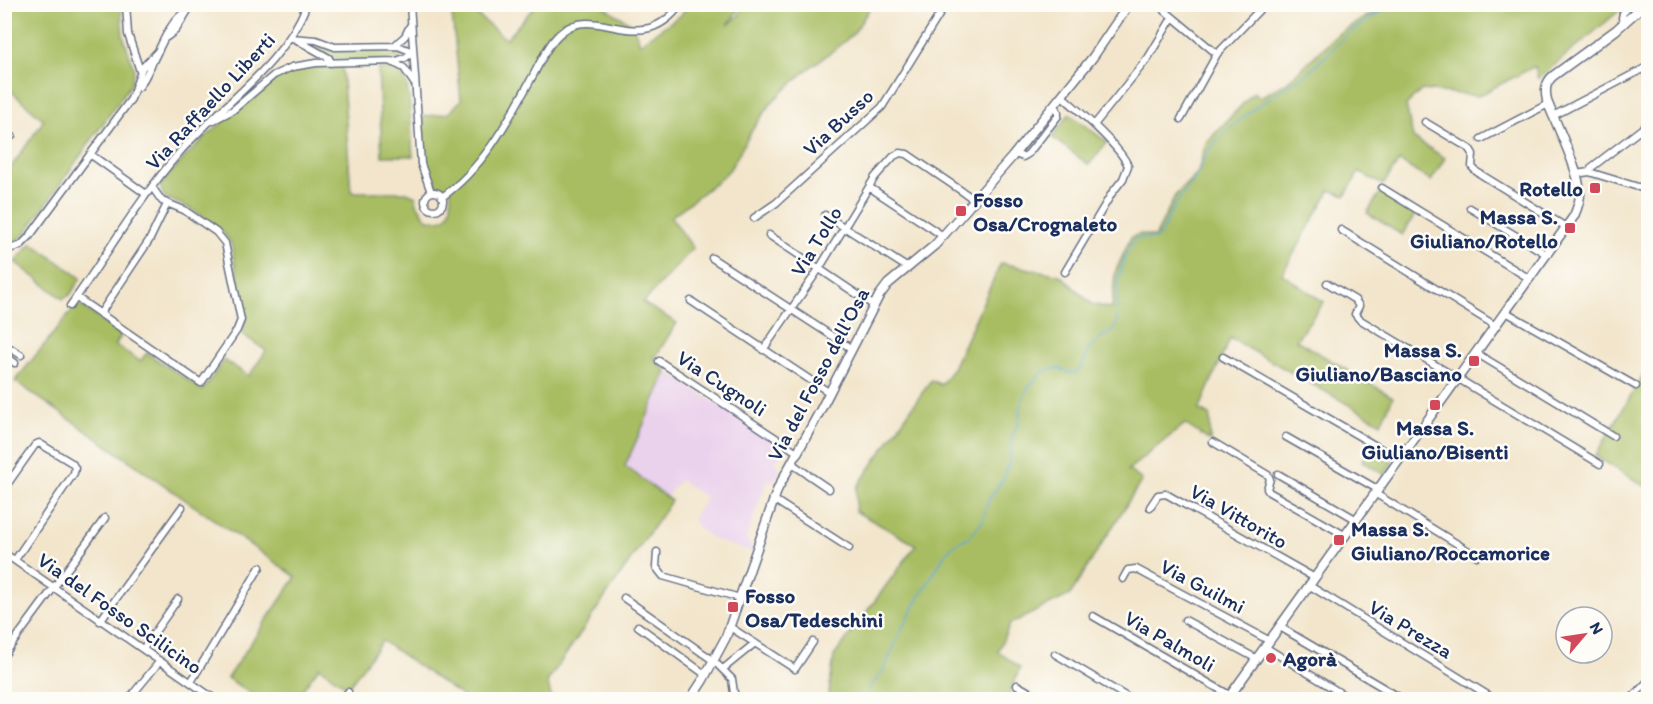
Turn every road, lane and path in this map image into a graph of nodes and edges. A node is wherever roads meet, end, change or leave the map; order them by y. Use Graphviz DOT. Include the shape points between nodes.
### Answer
graph roads {
  1 [pos="126,4"];
  2 [pos="192,4"];
  3 [pos="307,4"];
  4 [pos="410,4"];
  5 [pos="681,4"];
  6 [pos="946,4"];
  7 [pos="1156,4"];
  8 [pos="1265,4"];
  9 [pos="1632,4"];
  10 [pos="1645,4"];
  11 [pos="1126,6"];
  12 [pos="1172,18"];
  13 [pos="411,23"];
  14 [pos="1625,23"];
  15 [pos="291,38"];
  16 [pos="394,46"];
  17 [pos="133,48"];
  18 [pos="159,50"];
  19 [pos="413,52"];
  20 [pos="1217,54"];
  21 [pos="391,61"];
  22 [pos="331,63"];
  23 [pos="1645,68"];
  24 [pos="140,73"];
  25 [pos="416,85"];
  26 [pos="135,92"];
  27 [pos="1062,96"];
  28 [pos="1548,104"];
  29 [pos="1553,116"];
  30 [pos="1181,119"];
  31 [pos="1425,122"];
  32 [pos="206,123"];
  33 [pos="1648,124"];
  34 [pos="1094,125"];
  35 [pos="4,131"];
  36 [pos="12,136"];
  37 [pos="1481,139"];
  38 [pos="90,154"];
  39 [pos="1589,172"];
  40 [pos="1576,174"];
  41 [pos="152,187"];
  42 [pos="869,187"];
  43 [pos="1382,188"];
  44 [pos="1648,190"];
  45 [pos="431,192"];
  46 [pos="146,194"];
  47 [pos="442,197"];
  48 [pos="975,200"];
  49 [pos="167,204"];
  50 [pos="1470,208"];
  51 [pos="825,215"];
  52 [pos="754,218"];
  53 [pos="1566,227"];
  54 [pos="844,228"];
  55 [pos="1341,230"];
  56 [pos="770,235"];
  57 [pos="943,236"];
  58 [pos="4,250"];
  59 [pos="1546,254"];
  60 [pos="712,258"];
  61 [pos="908,268"];
  62 [pos="819,269"];
  63 [pos="1065,272"];
  64 [pos="1530,279"];
  65 [pos="1328,283"];
  66 [pos="76,297"];
  67 [pos="691,301"];
  68 [pos="873,305"];
  69 [pos="70,306"];
  70 [pos="791,309"];
  71 [pos="1506,312"];
  72 [pos="100,314"];
  73 [pos="1496,326"];
  74 [pos="4,344"];
  75 [pos="852,349"];
  76 [pos="763,350"];
  77 [pos="1476,353"];
  78 [pos="4,355"];
  79 [pos="21,355"];
  80 [pos="1223,357"];
  81 [pos="659,361"];
  82 [pos="15,363"];
  83 [pos="1458,378"];
  84 [pos="1636,386"];
  85 [pos="830,393"];
  86 [pos="1613,436"];
  87 [pos="1286,437"];
  88 [pos="1213,442"];
  89 [pos="797,452"];
  90 [pos="1400,460"];
  91 [pos="791,463"];
  92 [pos="1600,464"];
  93 [pos="1278,474"];
  94 [pos="4,489"];
  95 [pos="829,489"];
  96 [pos="1377,492"];
  97 [pos="773,499"];
  98 [pos="182,507"];
  99 [pos="1150,507"];
  100 [pos="105,518"];
  101 [pos="1357,520"];
  102 [pos="1346,536"];
  103 [pos="849,548"];
  104 [pos="657,552"];
  105 [pos="4,553"];
  106 [pos="1478,556"];
  107 [pos="15,560"];
  108 [pos="260,567"];
  109 [pos="1123,579"];
  110 [pos="1312,582"];
  111 [pos="53,588"];
  112 [pos="624,598"];
  113 [pos="740,598"];
  114 [pos="178,599"];
  115 [pos="1093,616"];
  116 [pos="1185,620"];
  117 [pos="100,621"];
  118 [pos="638,626"];
  119 [pos="730,627"];
  120 [pos="1280,627"];
  121 [pos="813,642"];
  122 [pos="755,644"];
  123 [pos="1267,644"];
  124 [pos="143,649"];
  125 [pos="1055,654"];
  126 [pos="4,655"];
  127 [pos="1257,658"];
  128 [pos="160,661"];
  129 [pos="714,661"];
  130 [pos="723,669"];
  131 [pos="706,675"];
  132 [pos="1648,681"];
  133 [pos="191,682"];
  134 [pos="1017,685"];
  135 [pos="348,692"];
  136 [pos="1232,698"];
  137 [pos="128,699"];
  138 [pos="216,699"];
  139 [pos="343,699"];
  140 [pos="690,699"];
  141 [pos="735,699"];
  142 [pos="1043,699"];
  143 [pos="1132,699"];
  144 [pos="1352,699"];
  145 [pos="1404,699"];
  146 [pos="1496,699"];
  147 [pos="1630,699"];
  1 -- 17 [label="street" via="126,24"];
  2 -- 18 [label="street" via="179,16"];
  3 -- 15 [label="street, Via Raffaello Liberti"];
  4 -- 13 [label="street"];
  5 -- 47 [label="street" via="668,18 642,31 582,24 564,30 554,39 477,166"];
  6 -- 52 [label="street, Via Busso" via="879,110"];
  7 -- 12 [label="street"];
  8 -- 20 [label="street"];
  9 -- 14 [label="street" via="1622,15"];
  10 -- 14 [label="street"];
  11 -- 27 [label="street, Via del Fosso dell'Osa" via="1111,33"];
  12 -- 20 [label="street"];
  12 -- 34 [label="street" via="1148,58"];
  13 -- 16 [label="street"];
  13 -- 19 [label="street"];
  14 -- 28 [label="street" via="1550,79 1546,89"];
  15 -- 16 [label="street" via="316,40 335,47"];
  15 -- 22 [label="street" via="308,45"];
  15 -- 32 [label="street, Via Raffaello Liberti" via="272,63"];
  16 -- 19 [label="street"];
  17 -- 18 [label="street" via="146,56"];
  17 -- 24 [label="street"];
  18 -- 24 [label="street"];
  18 -- 26 [label="street"];
  19 -- 21 [label="street"];
  19 -- 25 [label="street"];
  20 -- 30 [label="street"];
  21 -- 22 [label="street"];
  21 -- 25 [label="street" via="404,68"];
  22 -- 32 [label="street" via="282,70 234,110"];
  23 -- 29 [label="street"];
  24 -- 26 [label="street"];
  25 -- 45 [label="street" via="421,164"];
  26 -- 38 [label="street"];
  27 -- 34 [label="street"];
  27 -- 48 [label="street, Via del Fosso dell'Osa"];
  28 -- 29 [label="street"];
  28 -- 37 [label="street"];
  29 -- 40 [label="street"];
  31 -- 53 [label="street" via="1469,148 1475,171"];
  32 -- 41 [label="street, Via Raffaello Liberti"];
  33 -- 39 [label="street"];
  34 -- 63 [label="street" via="1128,169"];
  35 -- 36 [label="street"];
  38 -- 46 [label="street"];
  38 -- 58 [label="street" via="26,240"];
  39 -- 40 [label="street"];
  39 -- 44 [label="street"];
  40 -- 53 [label="street" via="1579,202"];
  41 -- 46 [label="street, Via Raffaello Liberti"];
  41 -- 49 [label="street"];
  42 -- 48 [label="street, Via Tollo" via="900,153"];
  42 -- 54 [label="street, Via Tollo"];
  42 -- 57 [label="street"];
  43 -- 64 [label="street"];
  45 -- 47 [label="street"];
  45 -- 47 [label="street" via="424,202 429,210 440,208"];
  46 -- 66 [label="street, Via Raffaello Liberti"];
  48 -- 57 [label="street, Via del Fosso dell'Osa"];
  49 -- 72 [label="street" via="150,239"];
  49 -- 72 [label="street" via="184,210 221,237 227,248 240,325 201,383"];
  50 -- 59 [label="street"];
  51 -- 54 [label="street"];
  53 -- 59 [label="street"];
  54 -- 61 [label="street"];
  54 -- 62 [label="street, Via Tollo"];
  55 -- 73 [label="street"];
  56 -- 62 [label="street"];
  57 -- 61 [label="street, Via del Fosso dell'Osa"];
  59 -- 64 [label="street"];
  60 -- 70 [label="street"];
  61 -- 68 [label="street, Via del Fosso dell'Osa" via="886,286"];
  62 -- 68 [label="street"];
  62 -- 70 [label="street, Via Tollo"];
  64 -- 71 [label="street"];
  65 -- 83 [label="street" via="1356,301 1359,306 1355,314 1359,319"];
  66 -- 69 [label="street, Via Raffaello Liberti"];
  66 -- 72 [label="street"];
  67 -- 76 [label="street"];
  68 -- 75 [label="street, Via del Fosso dell'Osa"];
  70 -- 75 [label="street"];
  70 -- 76 [label="street, Via Tollo"];
  71 -- 73 [label="street"];
  71 -- 84 [label="street"];
  73 -- 77 [label="street"];
  74 -- 79 [label="street"];
  75 -- 85 [label="street, Via del Fosso dell'Osa"];
  76 -- 85 [label="street"];
  77 -- 83 [label="street"];
  77 -- 86 [label="street"];
  78 -- 82 [label="street"];
  80 -- 90 [label="street"];
  81 -- 89 [label="street, Via Cugnoli"];
  83 -- 90 [label="street"];
  83 -- 92 [label="street"];
  85 -- 89 [label="street, Via del Fosso dell'Osa"];
  87 -- 96 [label="street"];
  88 -- 102 [label="street" via="1268,475 1269,492"];
  89 -- 91 [label="street, Via del Fosso dell'Osa"];
  90 -- 96 [label="street"];
  91 -- 95 [label="street"];
  91 -- 97 [label="street, Via del Fosso dell'Osa"];
  93 -- 101 [label="street"];
  94 -- 107 [label="street" via="39,443 75,466"];
  96 -- 101 [label="street"];
  96 -- 106 [label="street"];
  97 -- 103 [label="street"];
  97 -- 113 [label="street, Via del Fosso dell'Osa"];
  98 -- 117 [label="street"];
  99 -- 110 [label="street, Via Vittorito" via="1158,495 1166,494"];
  100 -- 111 [label="street"];
  101 -- 102 [label="street"];
  102 -- 110 [label="street"];
  104 -- 113 [label="street" via="657,567 663,576"];
  105 -- 107 [label="street, Via del Fosso Scilicino"];
  107 -- 111 [label="street, Via del Fosso Scilicino"];
  108 -- 133 [label="street"];
  109 -- 123 [label="street, Via Guilmi" via="1128,570 1136,569"];
  110 -- 120 [label="street"];
  110 -- 146 [label="street, Via Prezza"];
  111 -- 117 [label="street, Via del Fosso Scilicino"];
  111 -- 126 [label="street"];
  112 -- 129 [label="street"];
  113 -- 119 [label="street, Via del Fosso dell'Osa"];
  114 -- 124 [label="street"];
  115 -- 136 [label="street, Via Palmoli"];
  116 -- 127 [label="street"];
  117 -- 124 [label="street, Via del Fosso Scilicino"];
  118 -- 131 [label="street"];
  119 -- 122 [label="street"];
  119 -- 129 [label="street, Via del Fosso dell'Osa"];
  120 -- 123 [label="street"];
  120 -- 145 [label="street"];
  121 -- 122 [label="street" via="795,669"];
  122 -- 130 [label="street"];
  123 -- 127 [label="street"];
  123 -- 144 [label="street"];
  124 -- 128 [label="street, Via del Fosso Scilicino"];
  125 -- 143 [label="street"];
  127 -- 136 [label="street"];
  128 -- 133 [label="street, Via del Fosso Scilicino"];
  128 -- 137 [label="street"];
  129 -- 130 [label="street"];
  129 -- 131 [label="street, Via del Fosso dell'Osa"];
  130 -- 141 [label="street" via="733,680"];
  131 -- 140 [label="street, Via del Fosso dell'Osa"];
  132 -- 147 [label="street"];
  133 -- 138 [label="street, Via del Fosso Scilicino"];
  134 -- 142 [label="street"];
  135 -- 139 [label="street"];
}
